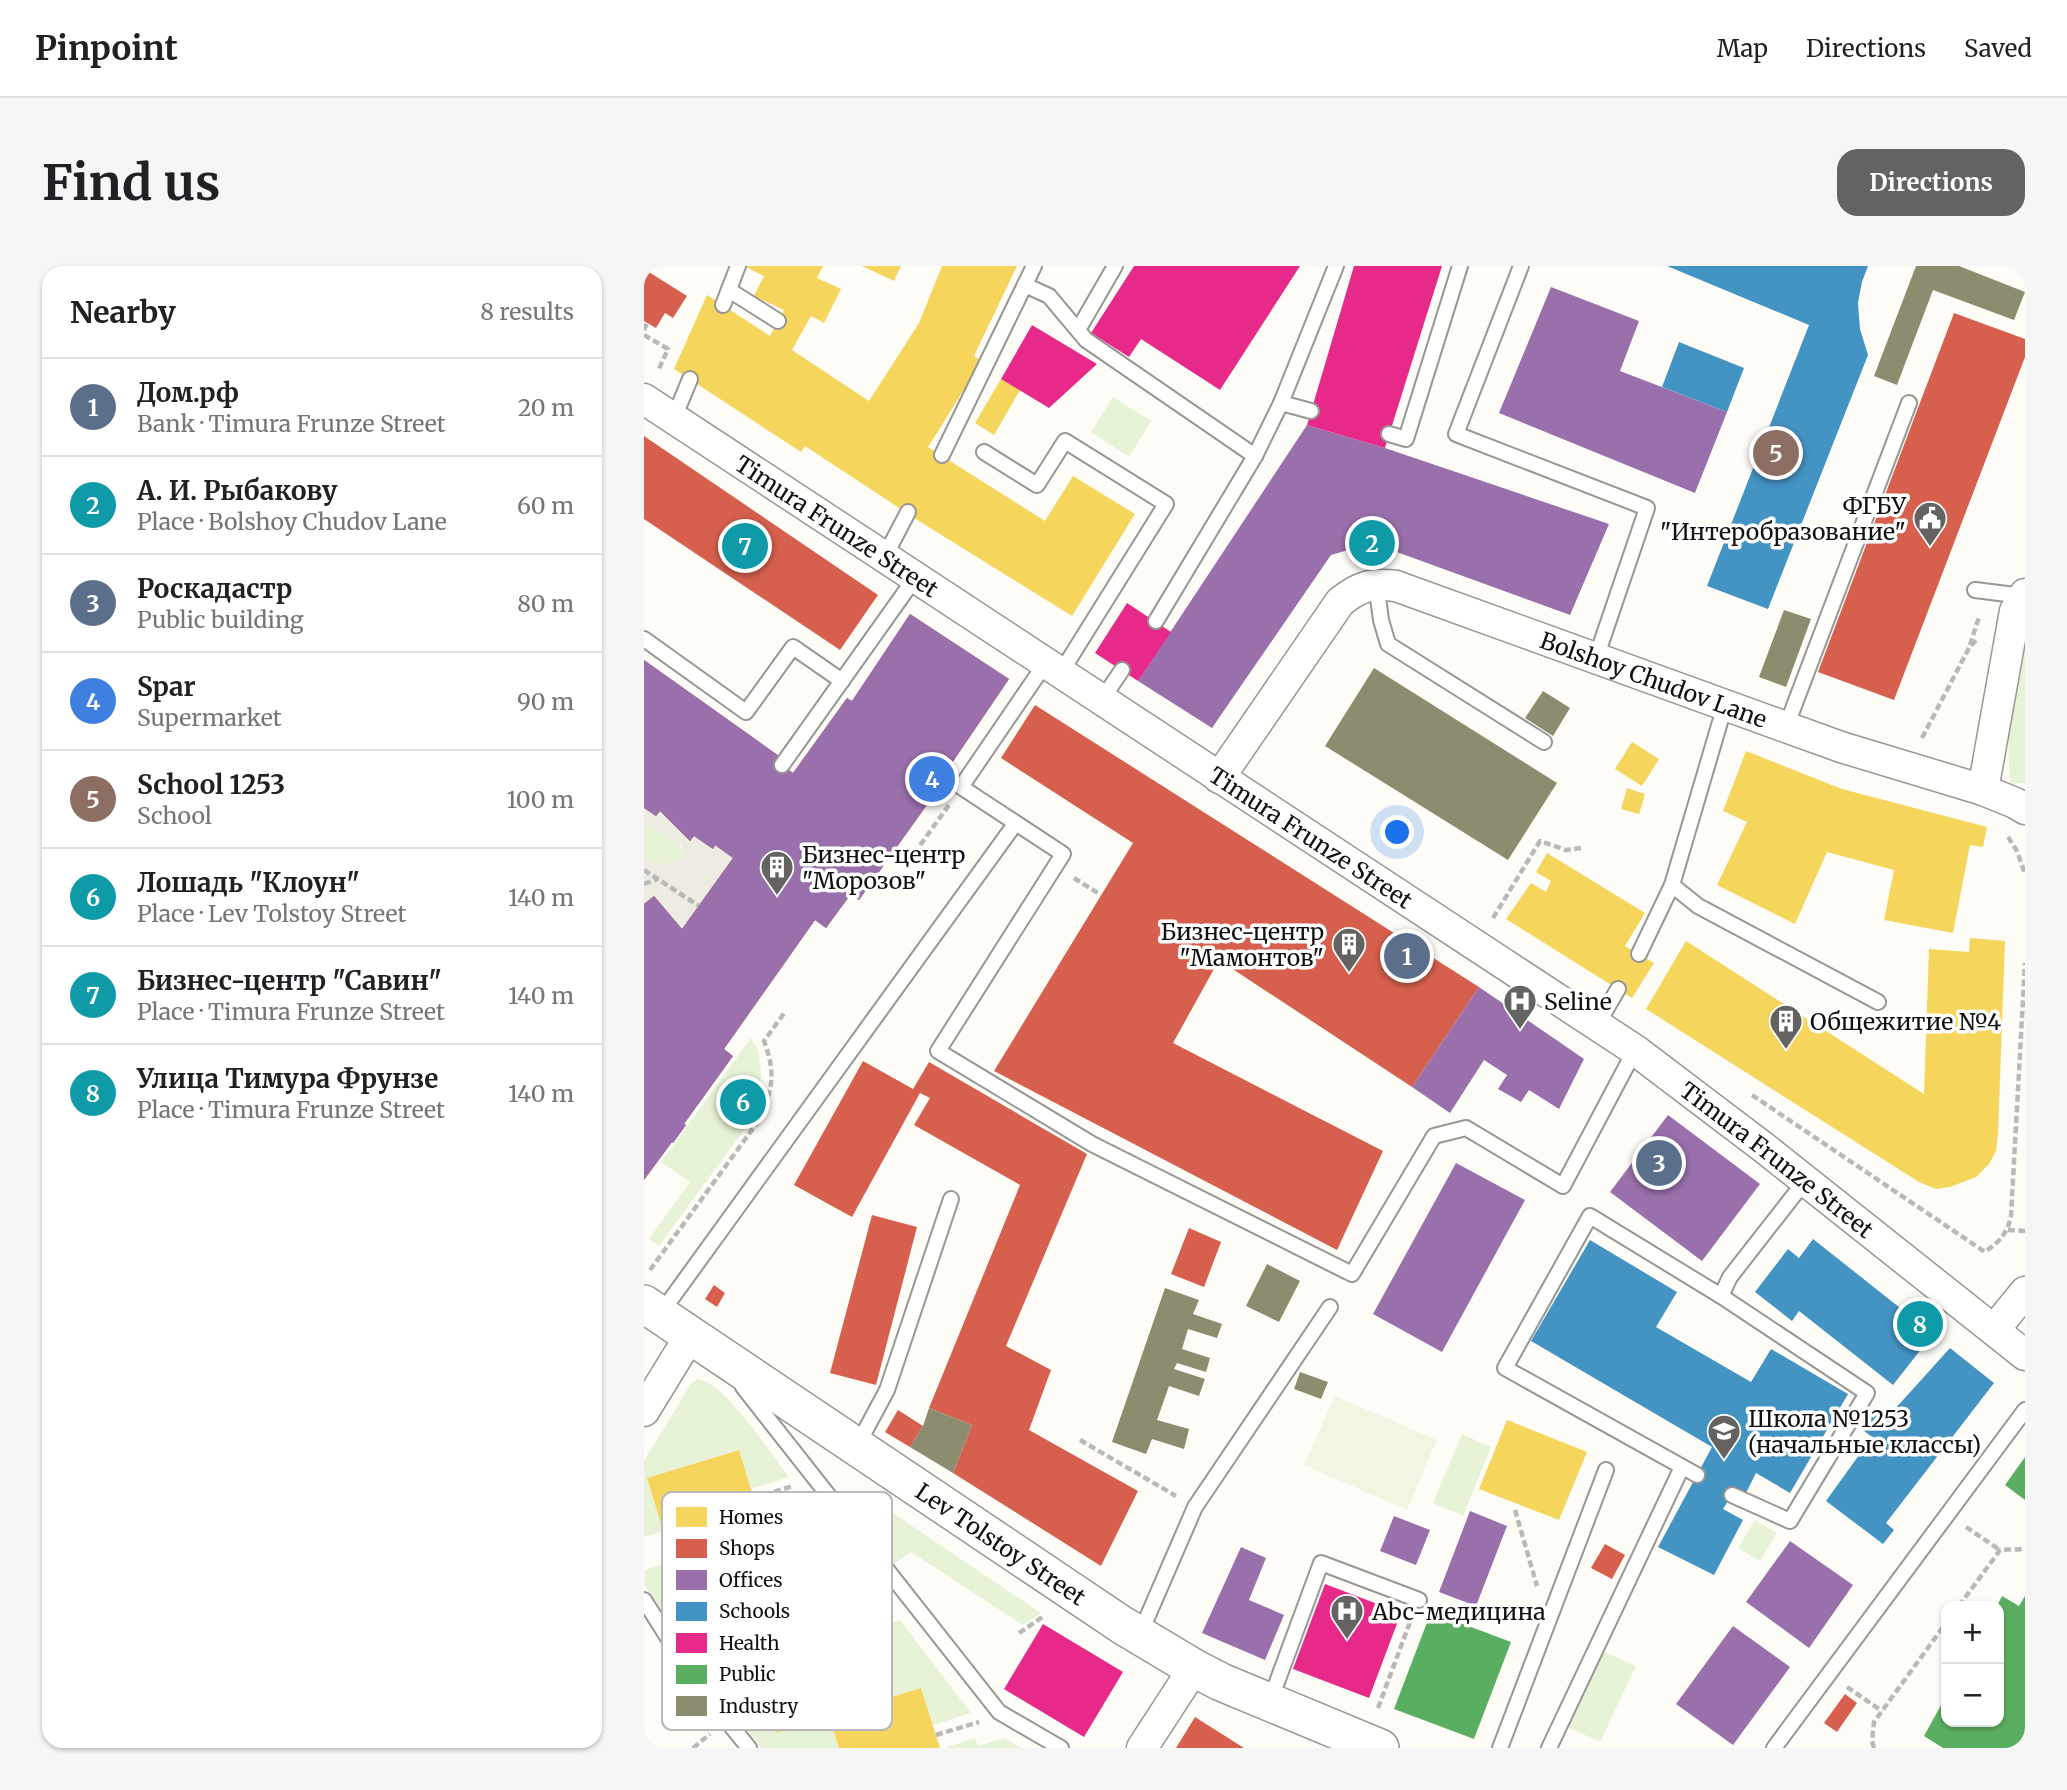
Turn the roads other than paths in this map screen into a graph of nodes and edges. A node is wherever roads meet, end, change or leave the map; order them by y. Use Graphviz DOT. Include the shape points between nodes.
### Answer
graph roads {
  1 [pos="738,266"];
  2 [pos="1034,266"];
  3 [pos="1115,266"];
  4 [pos="1336,266"];
  5 [pos="1460,266"];
  6 [pos="1521,266"];
  7 [pos="1025,285"];
  8 [pos="729,290"];
  9 [pos="723,305"];
  10 [pos="778,321"];
  11 [pos="1077,330"];
  12 [pos="690,379"];
  13 [pos="644,399"];
  14 [pos="1281,403"];
  15 [pos="1909,403"];
  16 [pos="1311,411"];
  17 [pos="674,418"];
  18 [pos="1389,434"];
  19 [pos="984,452"];
  20 [pos="942,455"];
  21 [pos="1255,456"];
  22 [pos="908,512"];
  23 [pos="884,558"];
  24 [pos="915,578"];
  25 [pos="1376,583"];
  26 [pos="1975,590"];
  27 [pos="2021,600"];
  28 [pos="1156,621"];
  29 [pos="644,639"];
  30 [pos="1596,658"];
  31 [pos="1053,669"];
  32 [pos="1122,670"];
  33 [pos="842,681"];
  34 [pos="1101,701"];
  35 [pos="1725,705"];
  36 [pos="1786,727"];
  37 [pos="1544,742"];
  38 [pos="782,765"];
  39 [pos="1219,778"];
  40 [pos="1983,790"];
  41 [pos="2025,809"];
  42 [pos="1015,824"];
  43 [pos="1672,885"];
  44 [pos="1639,954"];
  45 [pos="1618,989"];
  46 [pos="1878,1002"];
  47 [pos="1597,1025"];
  48 [pos="1635,1051"];
  49 [pos="1805,1181"];
  50 [pos="951,1199"];
  51 [pos="2025,1292"];
  52 [pos="1721,1296"];
  53 [pos="1330,1307"];
  54 [pos="669,1319"];
  55 [pos="1994,1330"];
  56 [pos="2025,1355"];
  57 [pos="644,1410"];
  58 [pos="2025,1410"];
  59 [pos="857,1447"];
  60 [pos="1682,1467"];
  61 [pos="1606,1470"];
  62 [pos="1697,1475"];
  63 [pos="814,1492"];
  64 [pos="1732,1496"];
  65 [pos="892,1585"];
  66 [pos="644,1600"];
  67 [pos="1419,1600"];
  68 [pos="662,1629"];
  69 [pos="1140,1635"];
  70 [pos="1194,1668"];
  71 [pos="1270,1702"];
  72 [pos="734,1730"];
  73 [pos="749,1748"];
  74 [pos="1060,1748"];
  75 [pos="1142,1748"];
  76 [pos="1380,1748"];
  77 [pos="1500,1748"];
  78 [pos="1549,1748"];
  79 [pos="1774,1748"];
  1 -- 8 [label="lane"];
  2 -- 7 [label="lane"];
  3 -- 11 [label="lane"];
  4 -- 14 [label="lane"];
  5 -- 18 [label="lane" via="1406,439"];
  6 -- 30 [label="lane" via="1456,434 1647,508"];
  7 -- 11 [label="lane" via="1049,296"];
  7 -- 20 [label="lane"];
  8 -- 9 [label="lane"];
  8 -- 10 [label="lane"];
  11 -- 21 [label="lane"];
  12 -- 17 [label="lane"];
  13 -- 17 [label="street, Timura Frunze Street"];
  14 -- 16 [label="lane"];
  14 -- 21 [label="lane"];
  15 -- 36 [label="lane"];
  17 -- 23 [label="street, Timura Frunze Street"];
  19 -- 31 [label="lane" via="1037,485 1065,441 1166,504"];
  21 -- 28 [label="lane"];
  22 -- 23 [label="lane"];
  23 -- 24 [label="street, Timura Frunze Street"];
  24 -- 31 [label="street, Timura Frunze Street"];
  24 -- 33 [label="lane"];
  25 -- 30 [label="street, Bolshoy Chudov Lane" via="1396,586"];
  25 -- 37 [label="lane" via="1388,644"];
  25 -- 39 [label="street" via="1340,602"];
  26 -- 27 [label="lane"];
  27 -- 40 [label="street"];
  29 -- 33 [label="lane" via="746,712 793,647"];
  30 -- 35 [label="street, Bolshoy Chudov Lane"];
  31 -- 34 [label="street, Timura Frunze Street"];
  31 -- 42 [label="lane" via="961,787"];
  32 -- 34 [label="lane"];
  33 -- 38 [label="lane"];
  34 -- 39 [label="street, Timura Frunze Street"];
  35 -- 36 [label="street, Bolshoy Chudov Lane"];
  35 -- 43 [label="lane"];
  36 -- 40 [label="street, Bolshoy Chudov Lane"];
  39 -- 47 [label="street, Timura Frunze Street"];
  40 -- 41 [label="street, Bolshoy Chudov Lane"];
  42 -- 48 [label="lane" via="1063,854 938,1052 1092,1144 1352,1274 1434,1136 1466,1128 1563,1186"];
  42 -- 54 [label="lane"];
  43 -- 44 [label="lane"];
  43 -- 46 [label="lane" via="1698,906"];
  45 -- 47 [label="lane"];
  47 -- 48 [label="street, Timura Frunze Street"];
  48 -- 49 [label="street, Timura Frunze Street"];
  49 -- 52 [label="lane"];
  49 -- 55 [label="street, Timura Frunze Street"];
  50 -- 59 [label="lane" via="887,1390"];
  51 -- 55 [label="street"];
  52 -- 60 [label="lane" via="1590,1216 1505,1368"];
  52 -- 64 [label="lane" via="1867,1393 1790,1521"];
  53 -- 69 [label="lane" via="1195,1507"];
  54 -- 57 [label="street"];
  54 -- 59 [label="street, Lev Tolstoy Street"];
  54 -- 63 [label="lane"];
  55 -- 56 [label="street, Timura Frunze Street"];
  58 -- 79 [label="lane"];
  59 -- 69 [label="street, Lev Tolstoy Street"];
  60 -- 62 [label="lane"];
  60 -- 78 [label="lane"];
  61 -- 77 [label="lane"];
  65 -- 74 [label="lane" via="999,1712"];
  66 -- 68 [label="lane"];
  67 -- 71 [label="lane" via="1321,1563"];
  69 -- 70 [label="street, Lev Tolstoy Street"];
  70 -- 71 [label="street, Lev Tolstoy Street"];
  70 -- 75 [label="street"];
  71 -- 76 [label="street, Lev Tolstoy Street"];
  72 -- 73 [label="lane"];
}
